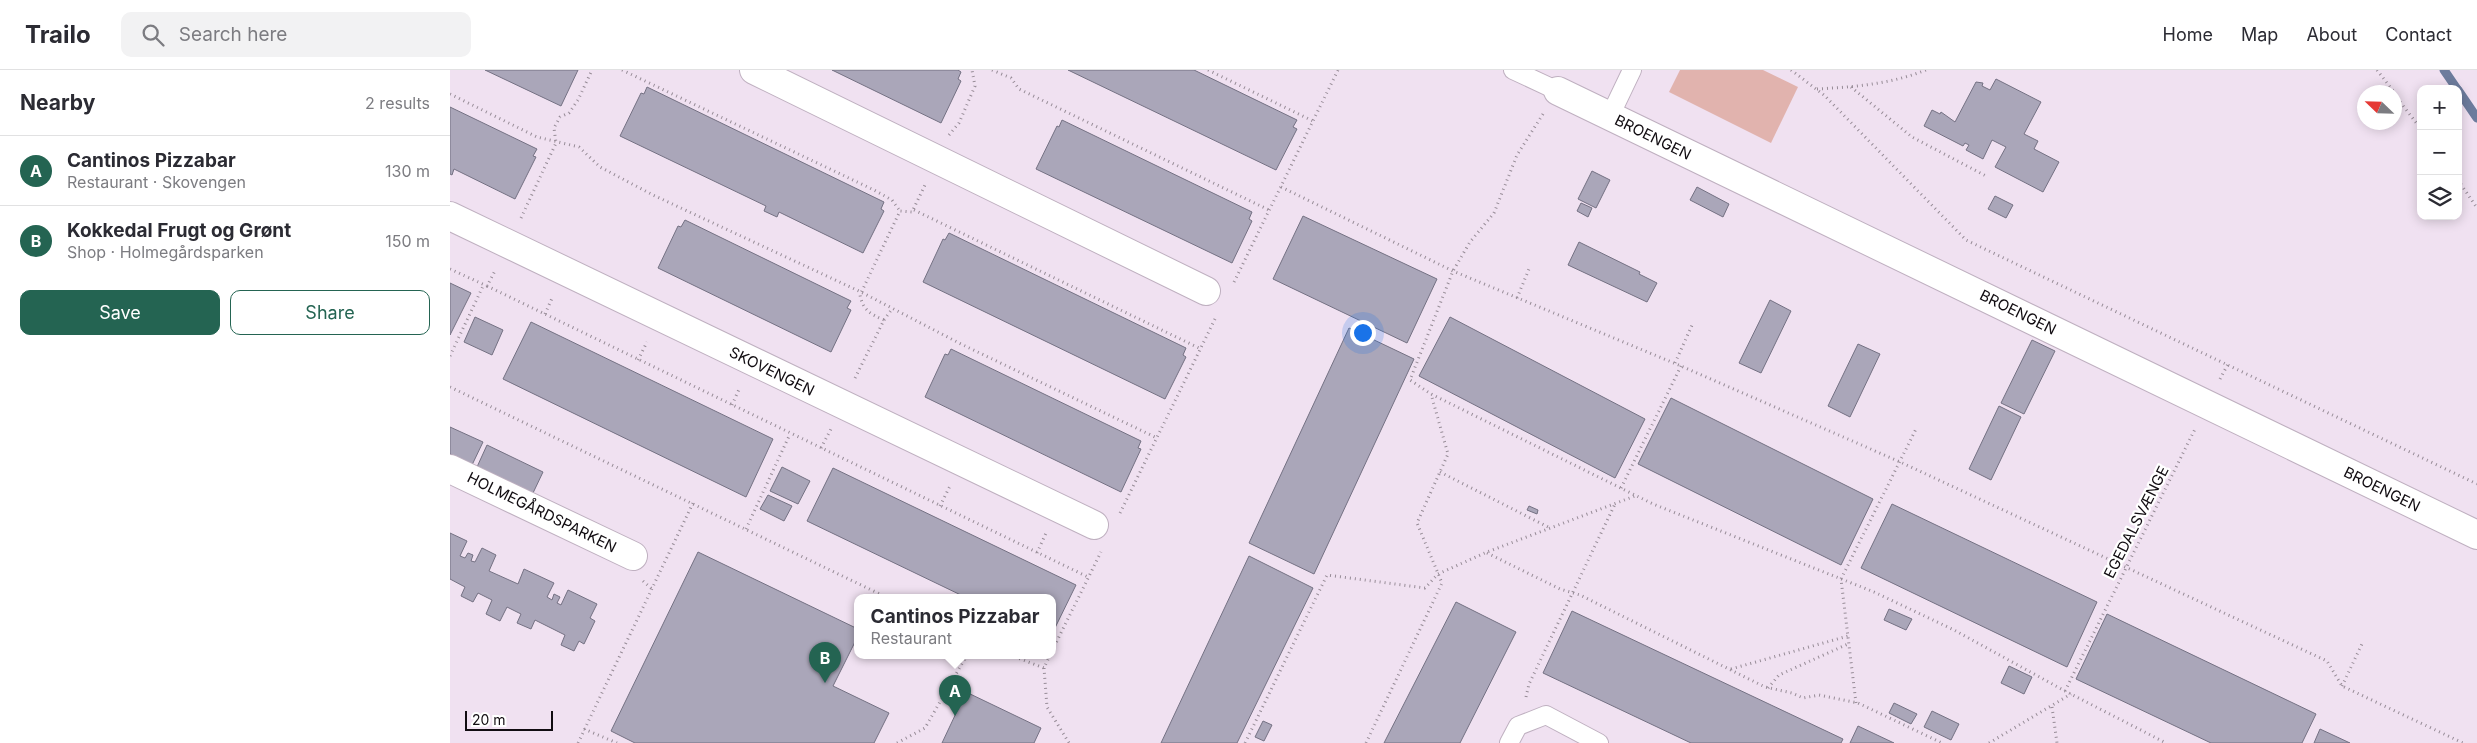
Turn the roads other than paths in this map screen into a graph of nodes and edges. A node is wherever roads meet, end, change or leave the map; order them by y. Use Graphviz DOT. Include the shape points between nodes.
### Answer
graph roads {
  1 [pos="754,70"];
  2 [pos="1512,70"];
  3 [pos="1632,70"];
  4 [pos="1558,91"];
  5 [pos="1610,116"];
  6 [pos="450,216"];
  7 [pos="1219,296"];
  8 [pos="450,468"];
  9 [pos="1099,536"];
  10 [pos="2477,536"];
  11 [pos="633,556"];
  12 [pos="1509,743"];
  13 [pos="1599,743"];
  1 -- 7 [label="street"];
  2 -- 4 [label="lane"];
  3 -- 5 [label="lane"];
  4 -- 5 [label="street, BROENGEN"];
  5 -- 10 [label="street, BROENGEN"];
  6 -- 9 [label="street, SKOVENGEN" via="842,404"];
  8 -- 11 [label="street, HOLMEGÅRDSPARKEN"];
  12 -- 13 [label="lane" via="1518,726 1546,716"];
}
